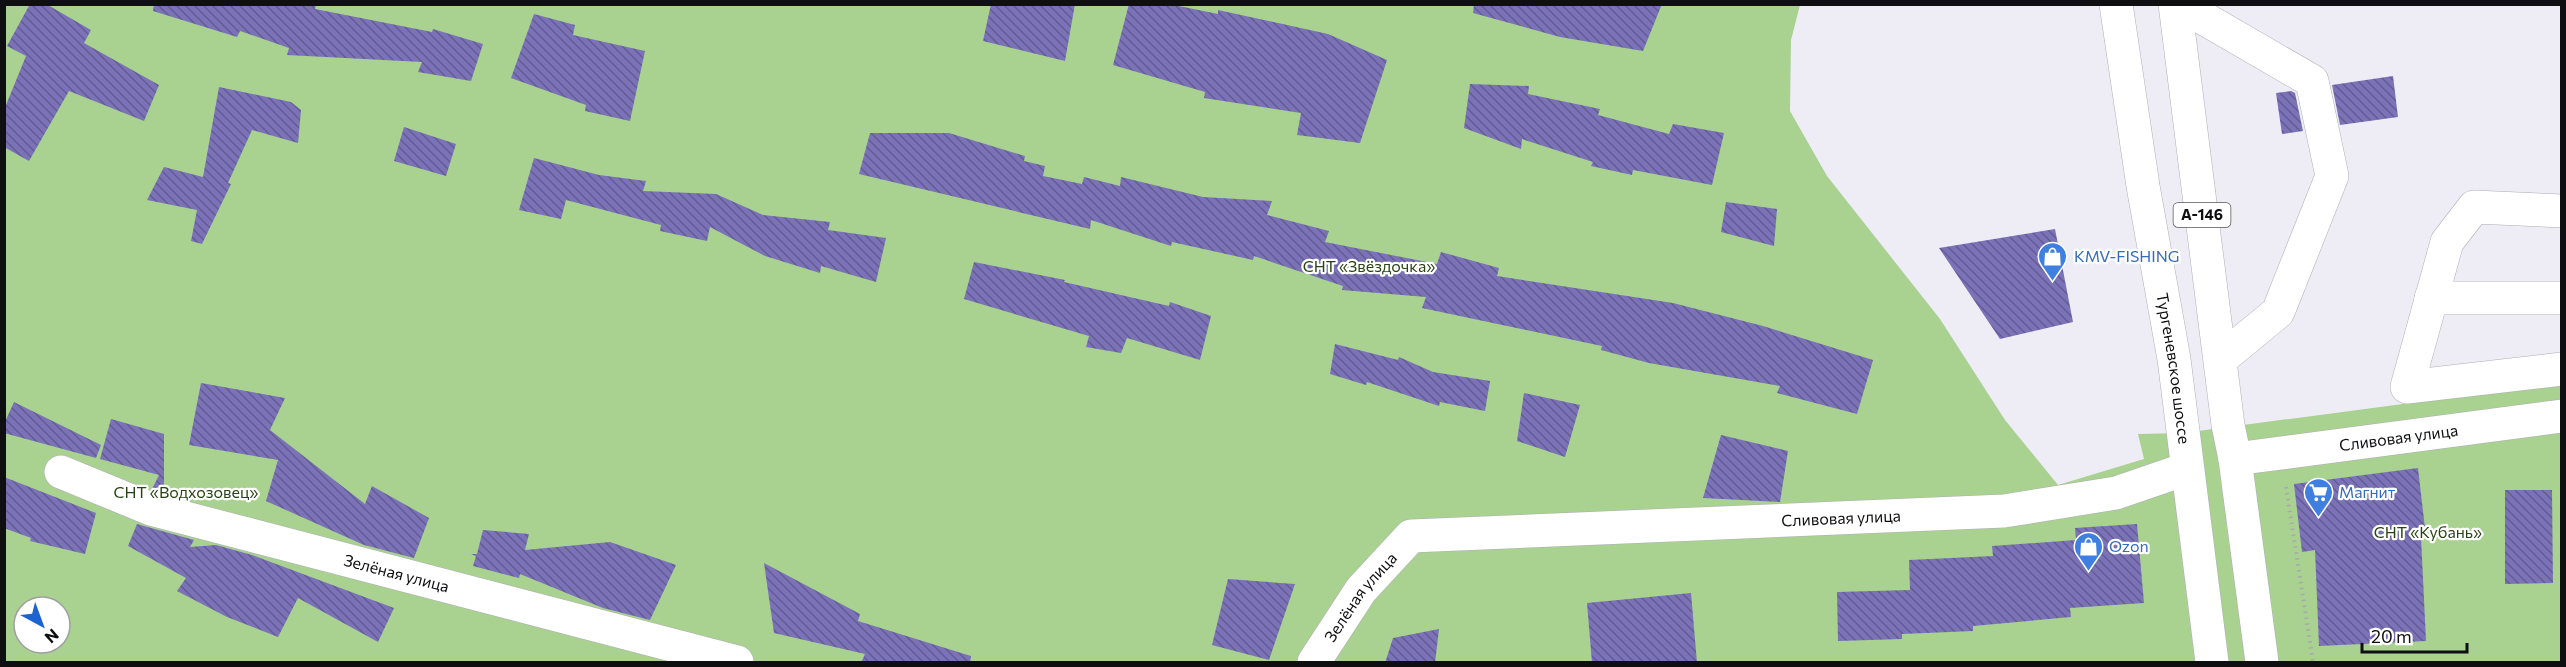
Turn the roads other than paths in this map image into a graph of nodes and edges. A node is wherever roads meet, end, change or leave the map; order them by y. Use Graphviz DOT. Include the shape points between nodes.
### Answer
graph roads {
  1 [pos="2116,4"];
  2 [pos="2177,4"];
  3 [pos="2562,212"];
  4 [pos="2431,298"];
  5 [pos="2562,298"];
  6 [pos="2221,359"];
  7 [pos="2562,369"];
  8 [pos="2562,416"];
  9 [pos="2235,459"];
  10 [pos="2187,468"];
  11 [pos="61,472"];
  12 [pos="1411,536"];
  13 [pos="736,663"];
  14 [pos="1314,663"];
  15 [pos="2212,663"];
  16 [pos="2262,663"];
  1 -- 10 [label="main road, Тургеневское шоссе / А-146" via="2174,359"];
  2 -- 6 [label="main road, А-146"];
  2 -- 6 [label="main road" via="2312,81 2332,176 2278,312"];
  3 -- 4 [label="main road" via="2474,207 2446,242"];
  4 -- 5 [label="main road"];
  4 -- 7 [label="main road" via="2407,387"];
  6 -- 9 [label="main road, А-146"];
  8 -- 9 [label="main road, Сливовая улица"];
  9 -- 16 [label="main road, А-146"];
  10 -- 12 [label="main road, Сливовая улица" via="2116,493 2004,511"];
  10 -- 15 [label="main road, Тургеневское шоссе / А-146"];
  11 -- 13 [label="main road, Зелёная улица" via="151,509"];
  12 -- 14 [label="main road, Зелёная улица" via="1361,590"];
}
